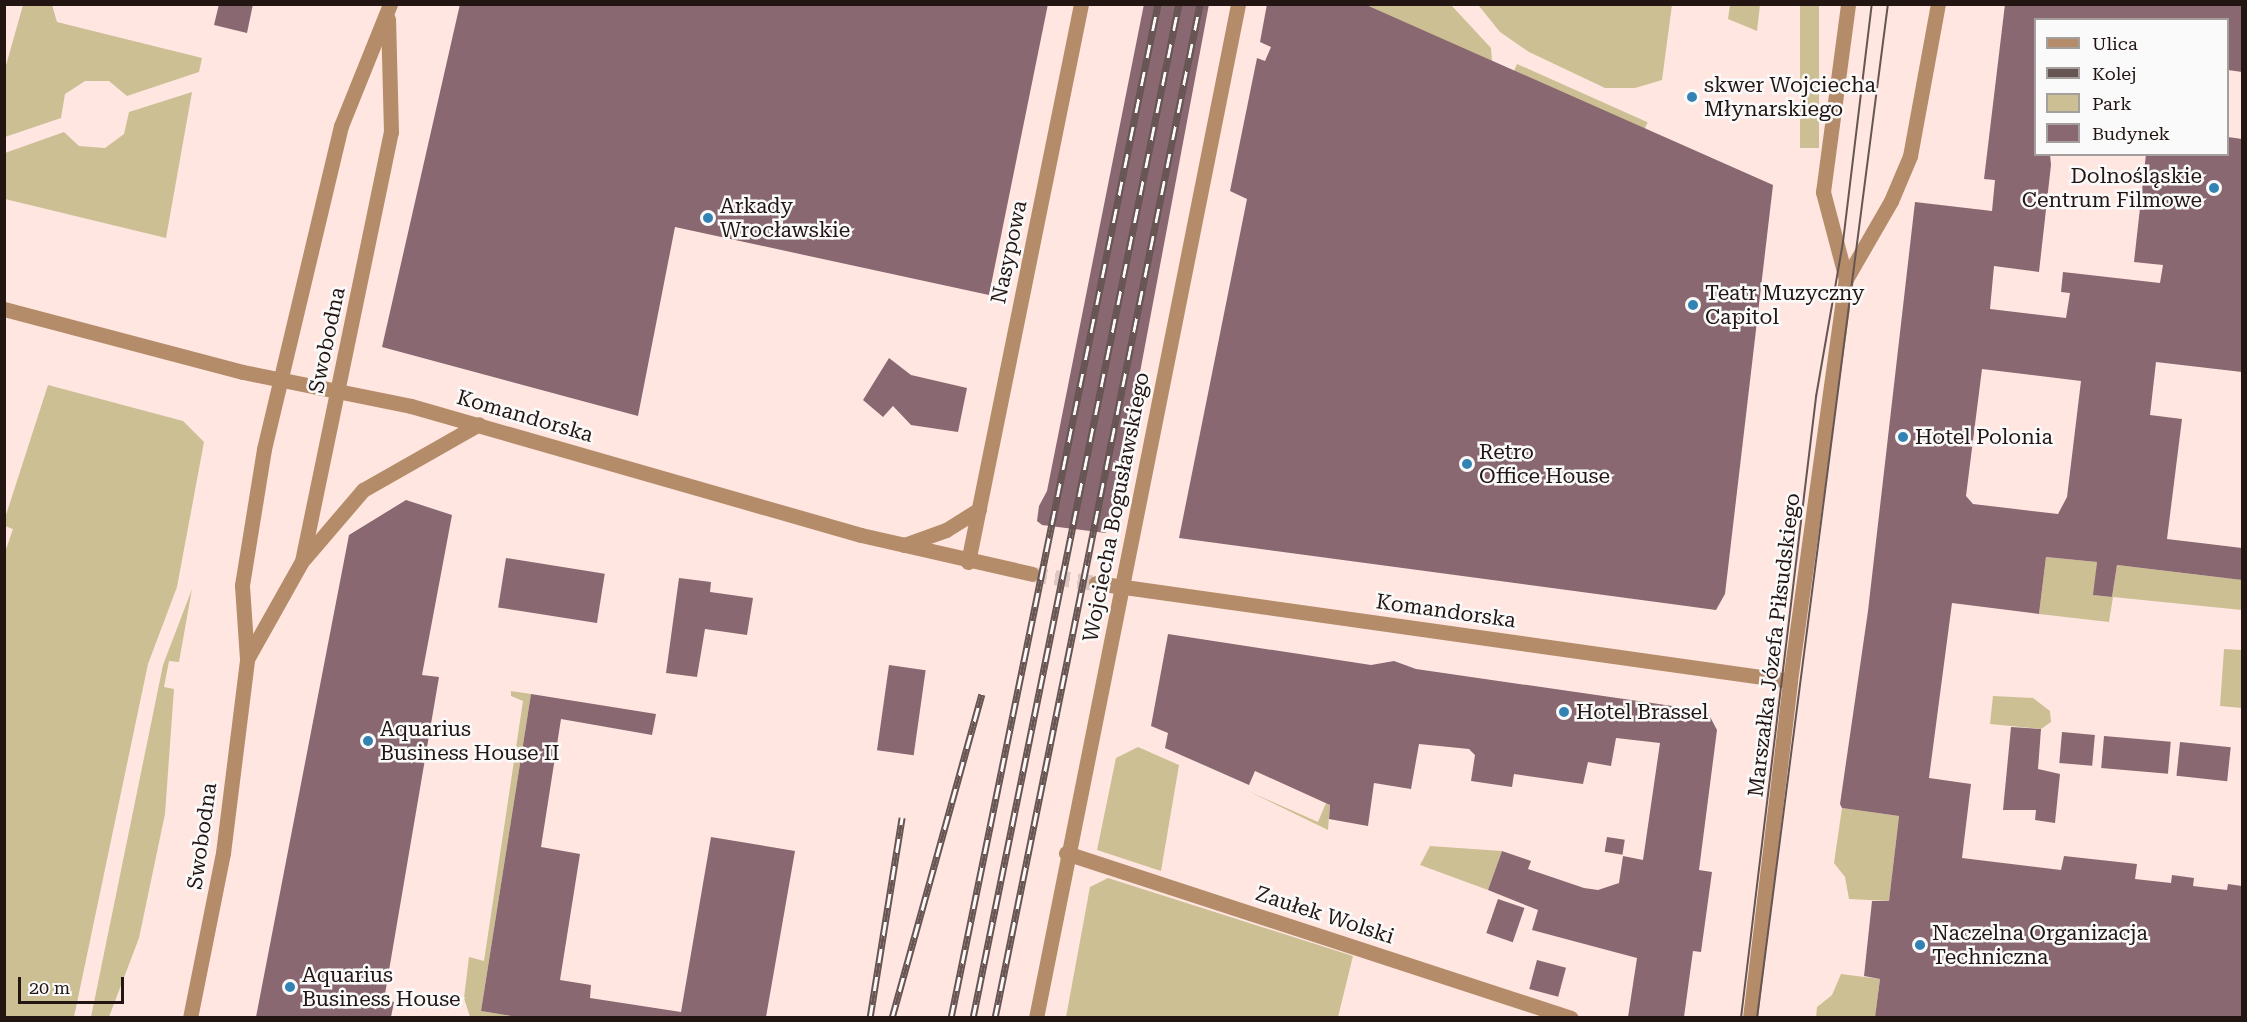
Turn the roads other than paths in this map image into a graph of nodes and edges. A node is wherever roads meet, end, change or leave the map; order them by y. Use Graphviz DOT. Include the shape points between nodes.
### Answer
graph roads {
  1 [pos="1081,4"];
  2 [pos="1238,4"];
  3 [pos="1848,4"];
  4 [pos="1938,4"];
  5 [pos="389,10"];
  6 [pos="1846,279"];
  7 [pos="4,309"];
  8 [pos="282,381"];
  9 [pos="338,391"];
  10 [pos="479,424"];
  11 [pos="979,509"];
  12 [pos="903,546"];
  13 [pos="302,561"];
  14 [pos="968,562"];
  15 [pos="1032,574"];
  16 [pos="1096,583"];
  17 [pos="1122,587"];
  18 [pos="247,659"];
  19 [pos="1790,681"];
  20 [pos="1066,853"];
  21 [pos="190,1017"];
  22 [pos="1036,1017"];
  23 [pos="1571,1017"];
  24 [pos="1750,1017"];
  1 -- 11 [label="street, Nasypowa"];
  2 -- 17 [label="street, Wojciecha Bogusławskiego"];
  3 -- 6 [label="street, Marszałka Józefa Piłsudskiego" via="1823,192"];
  4 -- 6 [label="street, Marszałka Józefa Piłsudskiego" via="1910,156 1891,201"];
  5 -- 8 [label="street, Swobodna" via="341,126"];
  5 -- 9 [label="street, Swobodna" via="391,132"];
  6 -- 19 [label="street, Marszałka Józefa Piłsudskiego"];
  7 -- 8 [label="street, Komandorska"];
  8 -- 9 [label="street, Komandorska"];
  8 -- 18 [label="street, Swobodna" via="264,449 242,585"];
  9 -- 10 [label="street, Komandorska"];
  9 -- 13 [label="street, Swobodna"];
  10 -- 12 [label="street, Komandorska"];
  10 -- 13 [label="street" via="363,490"];
  11 -- 12 [label="street" via="946,530"];
  11 -- 14 [label="street, Nasypowa"];
  12 -- 14 [label="street, Komandorska"];
  13 -- 18 [label="street, Swobodna"];
  14 -- 15 [label="street, Komandorska"];
  16 -- 17 [label="street, Komandorska"];
  17 -- 19 [label="street, Komandorska"];
  17 -- 20 [label="street, Wojciecha Bogusławskiego"];
  18 -- 21 [label="street, Swobodna" via="223,853"];
  19 -- 24 [label="street, Marszałka Józefa Piłsudskiego"];
  20 -- 22 [label="street, Wojciecha Bogusławskiego"];
  20 -- 23 [label="street, Zaułek Wolski"];
}
